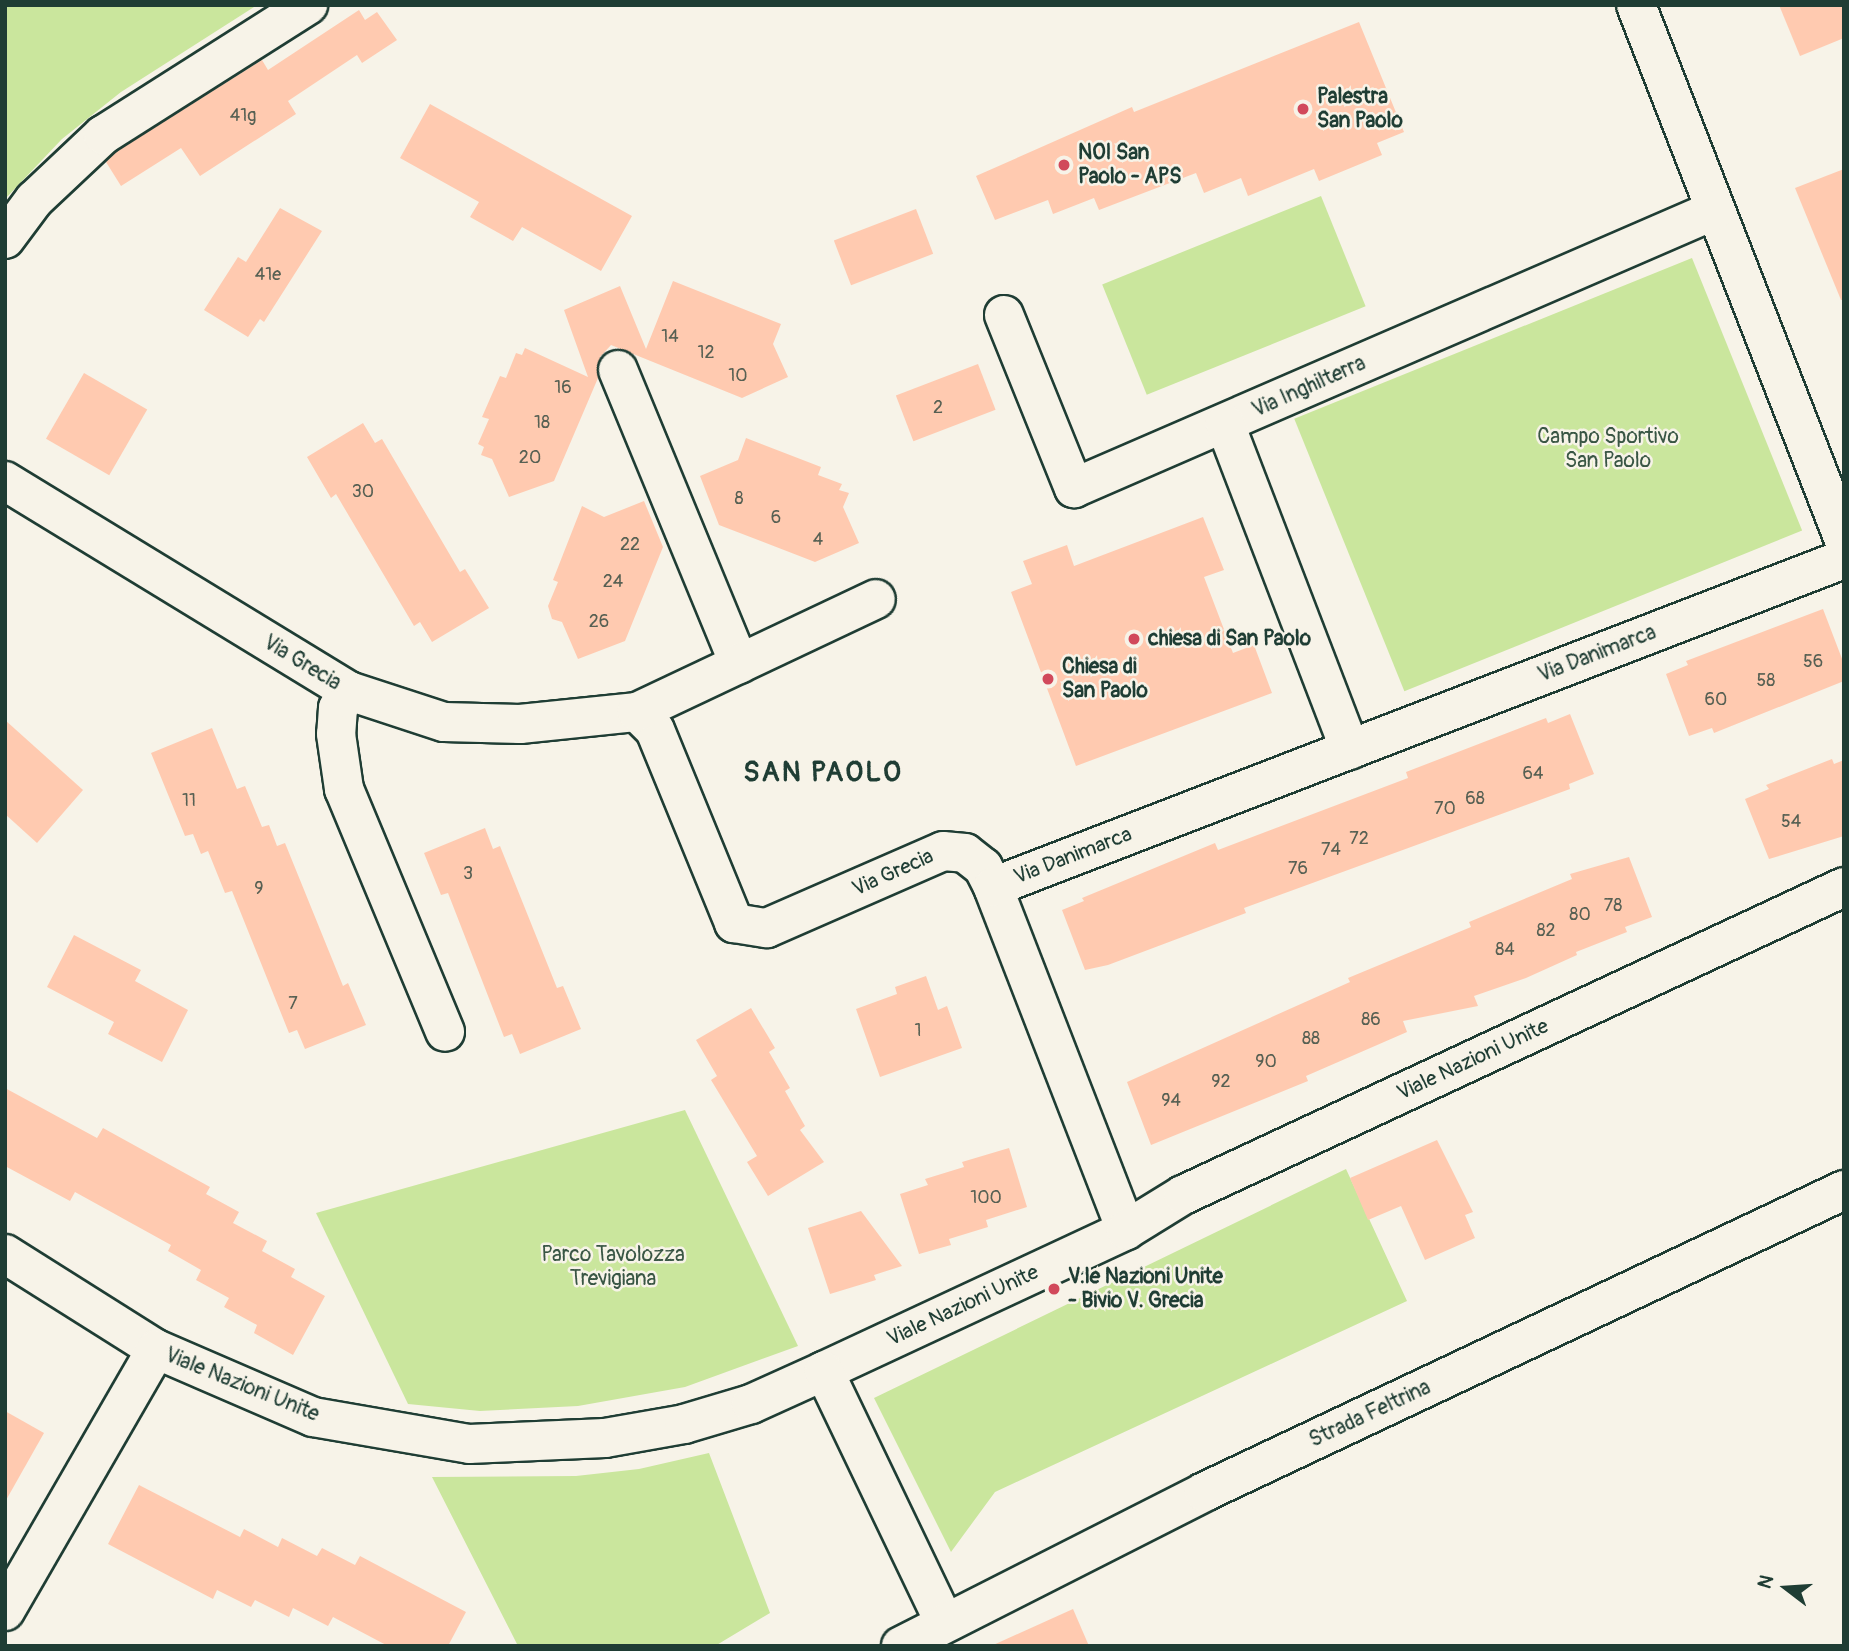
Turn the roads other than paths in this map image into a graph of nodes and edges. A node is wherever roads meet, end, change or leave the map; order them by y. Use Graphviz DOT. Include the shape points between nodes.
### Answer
graph roads {
  1 [pos="309,5"];
  2 [pos="1636,5"];
  3 [pos="1715,210"];
  4 [pos="5,239"];
  5 [pos="1004,315"];
  6 [pos="618,370"];
  7 [pos="1225,424"];
  8 [pos="5,481"];
  9 [pos="1844,540"];
  10 [pos="1844,559"];
  11 [pos="876,599"];
  12 [pos="739,664"];
  13 [pos="349,691"];
  14 [pos="637,712"];
  15 [pos="1350,750"];
  16 [pos="993,887"];
  17 [pos="1844,887"];
  18 [pos="445,1032"];
  19 [pos="1844,1190"];
  20 [pos="1126,1230"];
  21 [pos="5,1254"];
  22 [pos="156,1349"];
  23 [pos="824,1371"];
  24 [pos="5,1611"];
  25 [pos="944,1622"];
  26 [pos="901,1646"];
  1 -- 4 [label="street" via="103,135 34,200"];
  2 -- 3 [label="street"];
  3 -- 7 [label="street, Via Inghilterra"];
  3 -- 9 [label="street"];
  5 -- 7 [label="street, Via Inghilterra" via="1074,488"];
  6 -- 12 [label="street"];
  7 -- 15 [label="street"];
  8 -- 13 [label="street, Via Grecia"];
  10 -- 15 [label="street, Via Danimarca"];
  11 -- 12 [label="street, Via Grecia"];
  12 -- 14 [label="street, Via Grecia"];
  13 -- 14 [label="street, Via Grecia" via="444,722 520,724"];
  13 -- 18 [label="street" via="338,708 336,734 344,789"];
  14 -- 16 [label="street, Via Grecia" via="655,730 734,923 767,928 943,851 965,853 983,867"];
  15 -- 16 [label="street, Via Danimarca"];
  16 -- 20 [label="street, Via Grecia"];
  17 -- 20 [label="street, Viale Nazioni Unite" via="1196,1189"];
  19 -- 25 [label="street, Strada Feltrina" via="1204,1492"];
  20 -- 23 [label="street, Viale Nazioni Unite"];
  21 -- 22 [label="street, Viale Nazioni Unite"];
  22 -- 23 [label="street, Viale Nazioni Unite" via="313,1417 469,1444 605,1438 684,1424 751,1404"];
  22 -- 24 [label="street, Viale Nazioni Unite"];
  23 -- 25 [label="street"];
  25 -- 26 [label="street, Strada Feltrina"];
}
